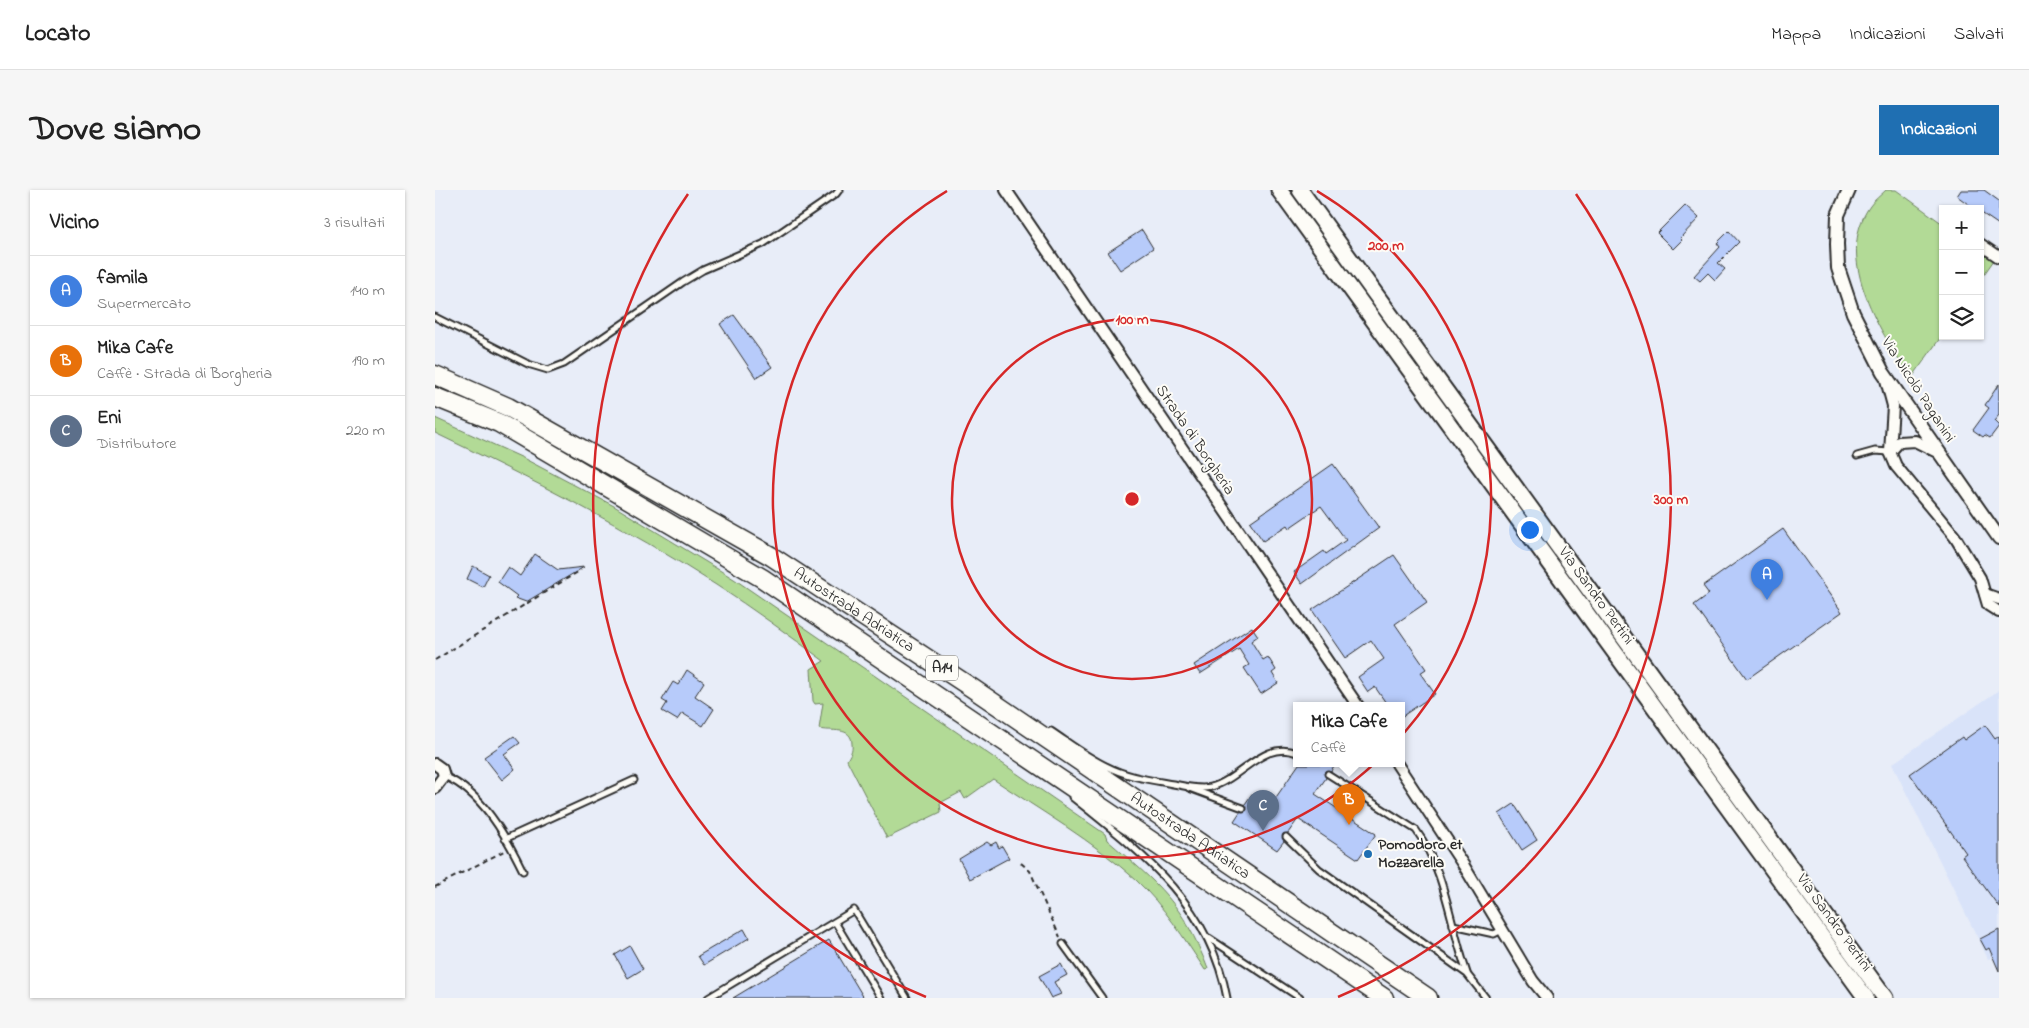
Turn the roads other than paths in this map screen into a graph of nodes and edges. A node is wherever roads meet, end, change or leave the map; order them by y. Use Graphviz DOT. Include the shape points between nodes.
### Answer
graph roads {
  1 [pos="839,190"];
  2 [pos="1006,190"];
  3 [pos="1279,190"];
  4 [pos="1300,190"];
  5 [pos="1849,190"];
  6 [pos="1984,247"];
  7 [pos="1999,257"];
  8 [pos="435,317"];
  9 [pos="1883,372"];
  10 [pos="435,375"];
  11 [pos="435,397"];
  12 [pos="1890,452"];
  13 [pos="1940,454"];
  14 [pos="1857,456"];
  15 [pos="1999,538"];
  16 [pos="1985,594"];
  17 [pos="1999,599"];
  18 [pos="1999,612"];
  19 [pos="971,688"];
  20 [pos="1355,702"];
  21 [pos="1021,713"];
  22 [pos="982,725"];
  23 [pos="1044,727"];
  24 [pos="1293,751"];
  25 [pos="435,764"];
  26 [pos="1399,767"];
  27 [pos="1328,774"];
  28 [pos="443,776"];
  29 [pos="634,780"];
  30 [pos="1057,786"];
  31 [pos="1185,786"];
  32 [pos="435,788"];
  33 [pos="1065,792"];
  34 [pos="1243,808"];
  35 [pos="1286,837"];
  36 [pos="505,839"];
  37 [pos="523,871"];
  38 [pos="835,922"];
  39 [pos="1453,925"];
  40 [pos="1503,930"];
  41 [pos="1208,938"];
  42 [pos="1063,944"];
  43 [pos="1467,974"];
  44 [pos="708,998"];
  45 [pos="881,998"];
  46 [pos="907,998"];
  47 [pos="1102,998"];
  48 [pos="1227,998"];
  49 [pos="1299,998"];
  50 [pos="1385,998"];
  51 [pos="1427,998"];
  52 [pos="1486,998"];
  53 [pos="1547,998"];
  54 [pos="1866,998"];
  55 [pos="1885,998"];
  1 -- 8 [label="lane" via="763,244 703,270 564,364 548,370 527,364"];
  2 -- 20 [label="street, Strada di Borgheria"];
  3 -- 54 [label="main road, Via Sandro Pertini"];
  4 -- 55 [label="main road, Via Sandro Pertini"];
  5 -- 9 [label="street, Via Nicolò Paganini" via="1838,215 1838,268 1853,313"];
  6 -- 7 [label="street"];
  9 -- 12 [label="street" via="1893,406"];
  9 -- 13 [label="street, Via Nicolò Paganini"];
  10 -- 19 [label="highway, Autostrada Adriatica / A14" via="508,408 771,556"];
  11 -- 22 [label="highway, Autostrada Adriatica / A14" via="499,424 762,578"];
  12 -- 13 [label="street" via="1899,442 1915,441"];
  12 -- 14 [label="lane" via="1875,451"];
  12 -- 16 [label="street" via="1896,466 1955,537 1980,578"];
  13 -- 15 [label="street, Via Nicolò Paganini"];
  16 -- 17 [label="street"];
  16 -- 18 [label="street" via="1988,605"];
  19 -- 21 [label="lane"];
  19 -- 51 [label="highway, Autostrada Adriatica / A14"];
  22 -- 30 [label="lane"];
  22 -- 50 [label="highway, Autostrada Adriatica / A14"];
  23 -- 31 [label="lane" via="1107,766 1139,778"];
  24 -- 31 [label="lane" via="1286,748 1270,752 1210,788"];
  25 -- 28 [label="street" via="442,769"];
  26 -- 40 [label="street"];
  27 -- 39 [label="lane" via="1416,830 1435,862"];
  28 -- 32 [label="street"];
  28 -- 36 [label="lane" via="457,782 481,803"];
  29 -- 36 [label="lane"];
  31 -- 34 [label="lane"];
  33 -- 41 [label="lane" via="1161,872 1186,902"];
  35 -- 43 [label="lane" via="1319,869"];
  36 -- 37 [label="lane"];
  38 -- 44 [label="lane"];
  38 -- 45 [label="lane"];
  38 -- 46 [label="lane" via="854,910"];
  39 -- 40 [label="lane" via="1494,934"];
  39 -- 43 [label="lane"];
  40 -- 53 [label="street" via="1533,981"];
  41 -- 48 [label="lane"];
  41 -- 49 [label="lane"];
  42 -- 47 [label="lane"];
  43 -- 52 [label="lane"];
}
